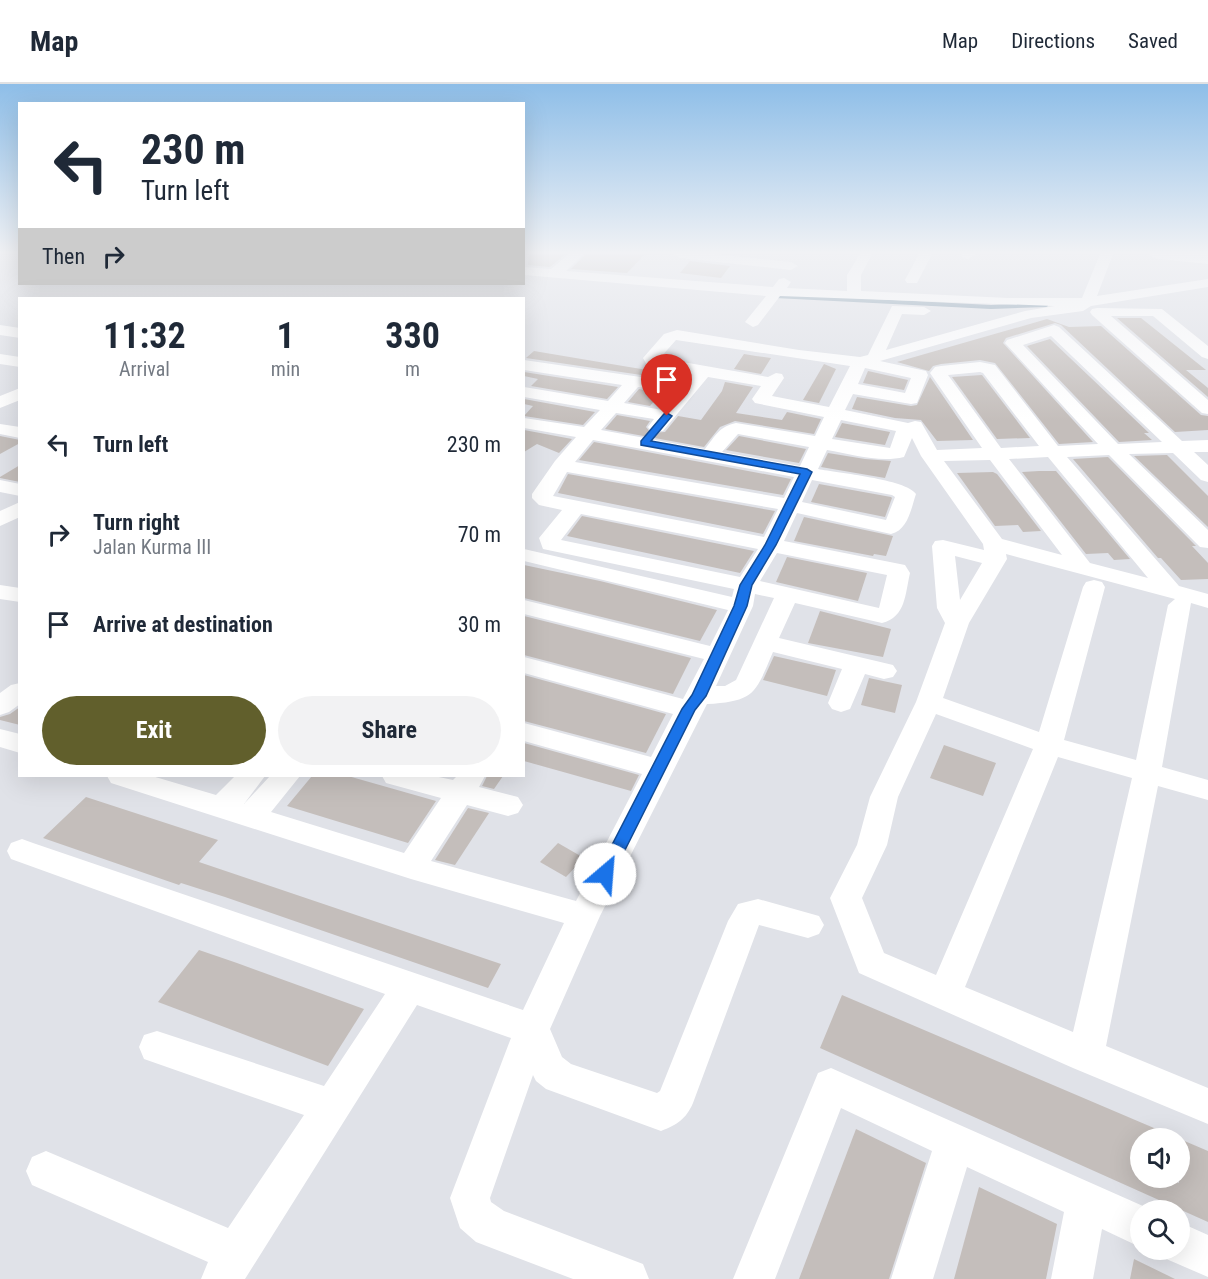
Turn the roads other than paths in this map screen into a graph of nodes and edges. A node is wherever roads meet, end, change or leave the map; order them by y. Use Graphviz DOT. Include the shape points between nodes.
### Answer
graph roads {
  1 [pos="762,310"];
  2 [pos="897,310"];
  3 [pos="899,310"];
  4 [pos="1022,310"];
  5 [pos="1055,310"];
  6 [pos="1030,314"];
  7 [pos="753,322"];
  8 [pos="948,326"];
  9 [pos="0,330"];
  10 [pos="18,333"];
  11 [pos="568,354"];
  12 [pos="1208,354"];
  13 [pos="800,355"];
  14 [pos="0,359"];
  15 [pos="869,359"];
  16 [pos="18,362"];
  17 [pos="525,364"];
  18 [pos="622,365"];
  19 [pos="552,369"];
  20 [pos="683,369"];
  21 [pos="703,372"];
  22 [pos="610,379"];
  23 [pos="633,382"];
  24 [pos="768,382"];
  25 [pos="849,388"];
  26 [pos="525,392"];
  27 [pos="14,393"];
  28 [pos="0,403"];
  29 [pos="612,407"];
  30 [pos="1208,409"];
  31 [pos="836,413"];
  32 [pos="667,416"];
  33 [pos="739,422"];
  34 [pos="525,423"];
  35 [pos="915,426"];
  36 [pos="0,429"];
  37 [pos="18,433"];
  38 [pos="588,435"];
  39 [pos="0,441"];
  40 [pos="645,443"];
  41 [pos="819,443"];
  42 [pos="18,445"];
  43 [pos="1175,446"];
  44 [pos="1208,446"];
  45 [pos="1115,451"];
  46 [pos="994,452"];
  47 [pos="1053,452"];
  48 [pos="710,455"];
  49 [pos="931,456"];
  50 [pos="562,465"];
  51 [pos="807,472"];
  52 [pos="1208,476"];
  53 [pos="0,486"];
  54 [pos="18,490"];
  55 [pos="790,505"];
  56 [pos="576,507"];
  57 [pos="18,509"];
  58 [pos="0,520"];
  59 [pos="1208,542"];
  60 [pos="771,545"];
  61 [pos="995,554"];
  62 [pos="525,555"];
  63 [pos="1088,577"];
  64 [pos="0,592"];
  65 [pos="18,595"];
  66 [pos="743,595"];
  67 [pos="787,595"];
  68 [pos="1175,598"];
  69 [pos="1208,601"];
  70 [pos="525,606"];
  71 [pos="1208,614"];
  72 [pos="957,623"];
  73 [pos="767,643"];
  74 [pos="717,655"];
  75 [pos="856,664"];
  76 [pos="525,665"];
  77 [pos="884,671"];
  78 [pos="18,692"];
  79 [pos="929,702"];
  80 [pos="694,703"];
  81 [pos="841,703"];
  82 [pos="0,706"];
  83 [pos="525,732"];
  84 [pos="0,738"];
  85 [pos="18,743"];
  86 [pos="1049,745"];
  87 [pos="658,769"];
  88 [pos="1147,772"];
  89 [pos="134,777"];
  90 [pos="251,777"];
  91 [pos="285,777"];
  92 [pos="405,777"];
  93 [pos="465,784"];
  94 [pos="1208,790"];
  95 [pos="508,805"];
  96 [pos="237,811"];
  97 [pos="22,852"];
  98 [pos="411,867"];
  99 [pos="584,916"];
  100 [pos="808,925"];
  101 [pos="409,988"];
  102 [pos="945,994"];
  103 [pos="532,1029"];
  104 [pos="157,1047"];
  105 [pos="1086,1056"];
  106 [pos="332,1106"];
  107 [pos="1208,1106"];
  108 [pos="955,1141"];
  109 [pos="46,1171"];
  110 [pos="1086,1202"];
  111 [pos="1130,1222"];
  112 [pos="1190,1248"];
  113 [pos="1208,1256"];
  114 [pos="229,1266"];
  115 [pos="628,1279"];
  116 [pos="754,1279"];
  117 [pos="912,1279"];
  118 [pos="1072,1279"];
  1 -- 7 [label="street"];
  2 -- 15 [label="street" via="876,353"];
  3 -- 8 [label="street"];
  4 -- 6 [label="street"];
  5 -- 6 [label="street"];
  6 -- 8 [label="street"];
  8 -- 15 [label="street"];
  9 -- 10 [label="street"];
  11 -- 19 [label="street"];
  12 -- 30 [label="street" via="1157,312 1097,312"];
  13 -- 15 [label="street"];
  13 -- 20 [label="street" via="673,335 651,361"];
  13 -- 24 [label="street"];
  14 -- 16 [label="street"];
  15 -- 25 [label="street"];
  15 -- 25 [label="street" via="918,373 911,399"];
  17 -- 19 [label="street"];
  18 -- 22 [label="street"];
  19 -- 22 [label="street"];
  20 -- 21 [label="street"];
  20 -- 23 [label="street" via="668,386"];
  21 -- 24 [label="street"];
  21 -- 32 [label="street"];
  22 -- 23 [label="street"];
  23 -- 29 [label="street"];
  24 -- 31 [label="street" via="761,399"];
  24 -- 33 [label="street"];
  25 -- 31 [label="street"];
  26 -- 29 [label="street"];
  27 -- 28 [label="street"];
  29 -- 32 [label="street"];
  29 -- 38 [label="street"];
  31 -- 41 [label="street"];
  31 -- 41 [label="street" via="903,427 906,429 897,453"];
  32 -- 40 [label="street"];
  34 -- 38 [label="street"];
  35 -- 49 [label="street"];
  36 -- 37 [label="street"];
  38 -- 40 [label="street"];
  38 -- 50 [label="street"];
  39 -- 42 [label="street"];
  40 -- 48 [label="street"];
  41 -- 48 [label="street" via="736,428 728,431"];
  41 -- 51 [label="street"];
  43 -- 44 [label="street"];
  43 -- 45 [label="street"];
  43 -- 45 [label="street" via="1054,330 1014,343"];
  43 -- 52 [label="street"];
  45 -- 47 [label="street"];
  45 -- 59 [label="street"];
  46 -- 47 [label="street"];
  46 -- 47 [label="street" via="938,374 941,371 989,369"];
  46 -- 49 [label="street"];
  46 -- 63 [label="street"];
  47 -- 68 [label="street"];
  48 -- 51 [label="street"];
  49 -- 61 [label="street"];
  50 -- 55 [label="street"];
  50 -- 56 [label="street" via="542,498"];
  51 -- 55 [label="street"];
  51 -- 55 [label="street" via="903,492 906,494 894,527"];
  53 -- 54 [label="street"];
  55 -- 60 [label="street"];
  56 -- 60 [label="street"];
  56 -- 66 [label="street" via="550,538 552,544"];
  57 -- 58 [label="street"];
  60 -- 66 [label="street"];
  60 -- 67 [label="street" via="899,573 890,611 882,616"];
  61 -- 63 [label="street"];
  61 -- 72 [label="street"];
  61 -- 72 [label="street" via="943,546 949,608"];
  62 -- 66 [label="street"];
  63 -- 68 [label="street"];
  63 -- 86 [label="street"];
  64 -- 65 [label="street"];
  66 -- 67 [label="street"];
  66 -- 74 [label="street"];
  67 -- 73 [label="street"];
  68 -- 69 [label="street"];
  68 -- 71 [label="street"];
  68 -- 88 [label="street"];
  70 -- 74 [label="street"];
  72 -- 79 [label="street"];
  73 -- 75 [label="street"];
  73 -- 80 [label="street" via="746,685 731,694"];
  74 -- 80 [label="street"];
  75 -- 77 [label="street"];
  75 -- 81 [label="street"];
  76 -- 80 [label="street"];
  78 -- 82 [label="street"];
  79 -- 86 [label="street"];
  79 -- 102 [label="street" via="884,797 872,845 846,898 871,963"];
  80 -- 87 [label="street"];
  83 -- 87 [label="street"];
  84 -- 85 [label="street"];
  86 -- 88 [label="street"];
  86 -- 102 [label="street"];
  87 -- 99 [label="street"];
  88 -- 94 [label="street"];
  88 -- 105 [label="street"];
  89 -- 96 [label="street"];
  90 -- 96 [label="street"];
  91 -- 96 [label="street"];
  92 -- 93 [label="street"];
  93 -- 95 [label="street"];
  93 -- 98 [label="street"];
  96 -- 98 [label="street"];
  97 -- 101 [label="street"];
  98 -- 99 [label="street"];
  99 -- 103 [label="street"];
  100 -- 103 [label="street" via="749,913 674,1103 661,1113 560,1077 549,1069"];
  101 -- 103 [label="street"];
  101 -- 106 [label="street"];
  102 -- 105 [label="street"];
  103 -- 115 [label="street" via="470,1198 474,1214 491,1227"];
  104 -- 106 [label="street"];
  105 -- 107 [label="street"];
  106 -- 114 [label="street"];
  108 -- 110 [label="street"];
  108 -- 116 [label="street" via="831,1085"];
  108 -- 117 [label="street"];
  109 -- 114 [label="street"];
  110 -- 111 [label="street"];
  110 -- 118 [label="street"];
  112 -- 113 [label="street"];
}
